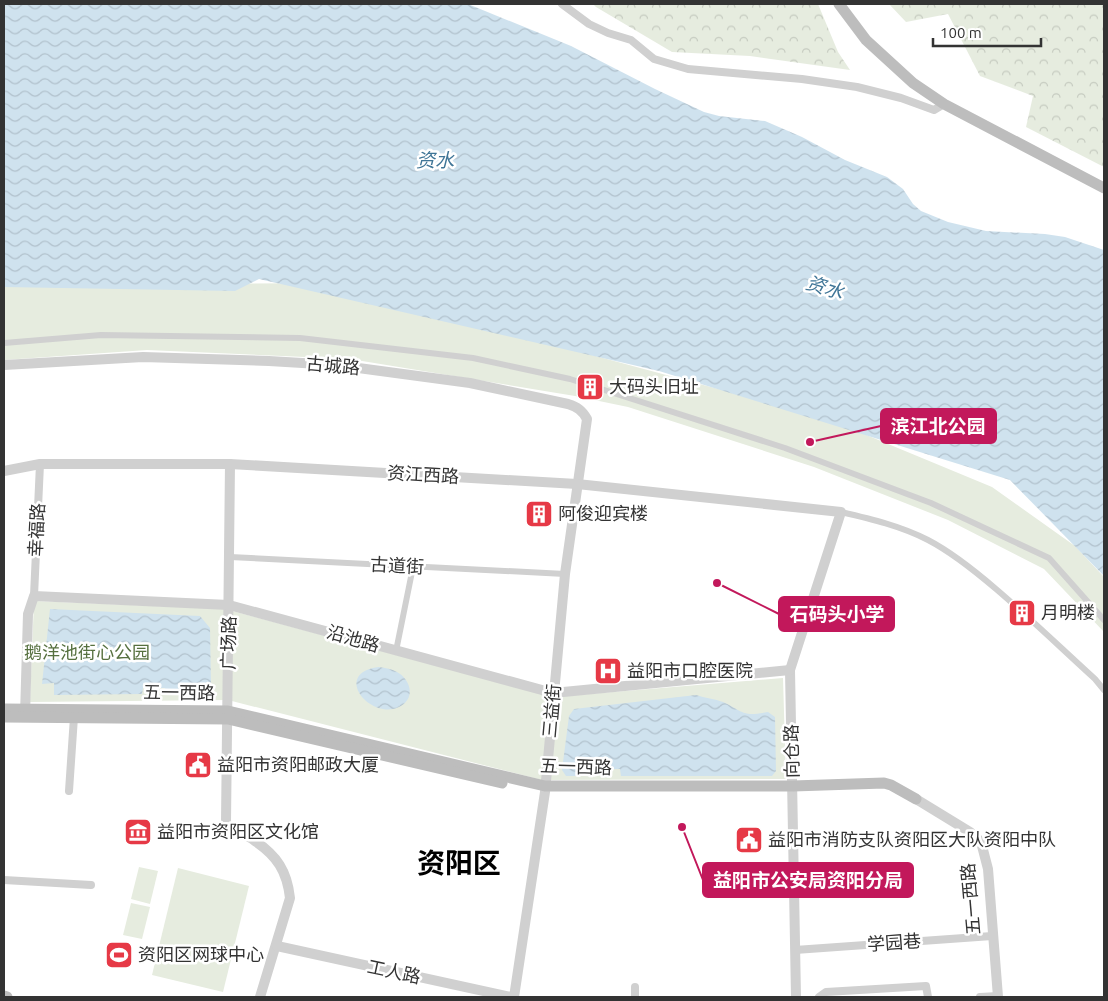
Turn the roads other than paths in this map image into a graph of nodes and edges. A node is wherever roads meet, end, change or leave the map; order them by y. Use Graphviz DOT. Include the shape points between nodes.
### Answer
graph roads {
  1 [pos="562,4"];
  2 [pos="839,4"];
  3 [pos="944,104"];
  4 [pos="1104,188"];
  5 [pos="4,343"];
  6 [pos="4,365"];
  7 [pos="40,464"];
  8 [pos="230,464"];
  9 [pos="4,472"];
  10 [pos="578,484"];
  11 [pos="841,512"];
  12 [pos="230,557"];
  13 [pos="413,567"];
  14 [pos="565,574"];
  15 [pos="34,596"];
  16 [pos="229,605"];
  17 [pos="1104,620"];
  18 [pos="396,651"];
  19 [pos="790,670"];
  20 [pos="1104,690"];
  21 [pos="553,693"];
  22 [pos="4,709"];
  23 [pos="26,712"];
  24 [pos="228,715"];
  25 [pos="4,717"];
  26 [pos="74,717"];
  27 [pos="545,789"];
  28 [pos="793,789"];
  29 [pos="69,791"];
  30 [pos="916,799"];
  31 [pos="4,880"];
  32 [pos="91,885"];
  33 [pos="992,936"];
  34 [pos="276,946"];
  35 [pos="795,950"];
  36 [pos="635,987"];
  37 [pos="998,996"];
  38 [pos="260,997"];
  39 [pos="512,997"];
  40 [pos="635,997"];
  41 [pos="796,997"];
  42 [pos="819,997"];
  43 [pos="928,997"];
  44 [pos="980,997"];
  1 -- 3 [label="street" via="588,24 631,40 654,59 688,69 857,87 934,110"];
  2 -- 3 [label="main road" via="866,40 887,60"];
  3 -- 4 [label="main road"];
  5 -- 17 [label="street" via="101,334 300,338 473,358 570,379 785,448 931,503 1049,558"];
  6 -- 10 [label="street, 古城路" via="143,357 269,361 336,365 479,385 568,404 584,413 587,419"];
  7 -- 8 [label="street, 资江西路"];
  7 -- 9 [label="street, 资江西路"];
  7 -- 15 [label="street, 幸福路"];
  8 -- 10 [label="street, 资江西路"];
  8 -- 12 [label="street, 广场路"];
  10 -- 11 [label="street, 资江西路"];
  10 -- 14 [label="street, 三益街"];
  11 -- 19 [label="street, 向仓路"];
  11 -- 20 [label="street" via="907,530 963,562 1026,615"];
  12 -- 13 [label="street, 古道街"];
  12 -- 16 [label="street, 广场路"];
  13 -- 14 [label="street, 古道街"];
  13 -- 18 [label="street"];
  14 -- 21 [label="street, 三益街"];
  15 -- 16 [label="street, 沿池路"];
  15 -- 23 [label="street" via="28,614"];
  16 -- 18 [label="street, 沿池路"];
  16 -- 24 [label="street, 广场路"];
  18 -- 21 [label="street, 沿池路"];
  19 -- 21 [label="street, 沿池路"];
  19 -- 28 [label="street, 向仓路"];
  21 -- 27 [label="street, 三益街"];
  22 -- 23 [label="main road, 五一西路"];
  23 -- 24 [label="main road, 五一西路"];
  23 -- 25 [label="main road"];
  23 -- 26 [label="main road"];
  24 -- 26 [label="main road"];
  24 -- 27 [label="main road, 五一西路"];
  24 -- 34 [label="street, 广场路" via="227,826 255,841 275,859 288,882 290,898"];
  26 -- 29 [label="street"];
  27 -- 28 [label="main road, 五一西路"];
  27 -- 39 [label="street, 三益街"];
  28 -- 30 [label="main road, 五一西路" via="884,783"];
  28 -- 35 [label="street, 向仓路"];
  30 -- 33 [label="street, 五一西路" via="981,842 988,869"];
  31 -- 32 [label="street"];
  33 -- 35 [label="street, 学园巷"];
  33 -- 37 [label="street, 五一西路"];
  34 -- 38 [label="street, 广场路"];
  34 -- 39 [label="street, 工人路"];
  35 -- 41 [label="street, 向仓路"];
  36 -- 40 [label="street"];
  37 -- 44 [label="street"];
  42 -- 43 [label="street" via="826,992 926,986"];
}
